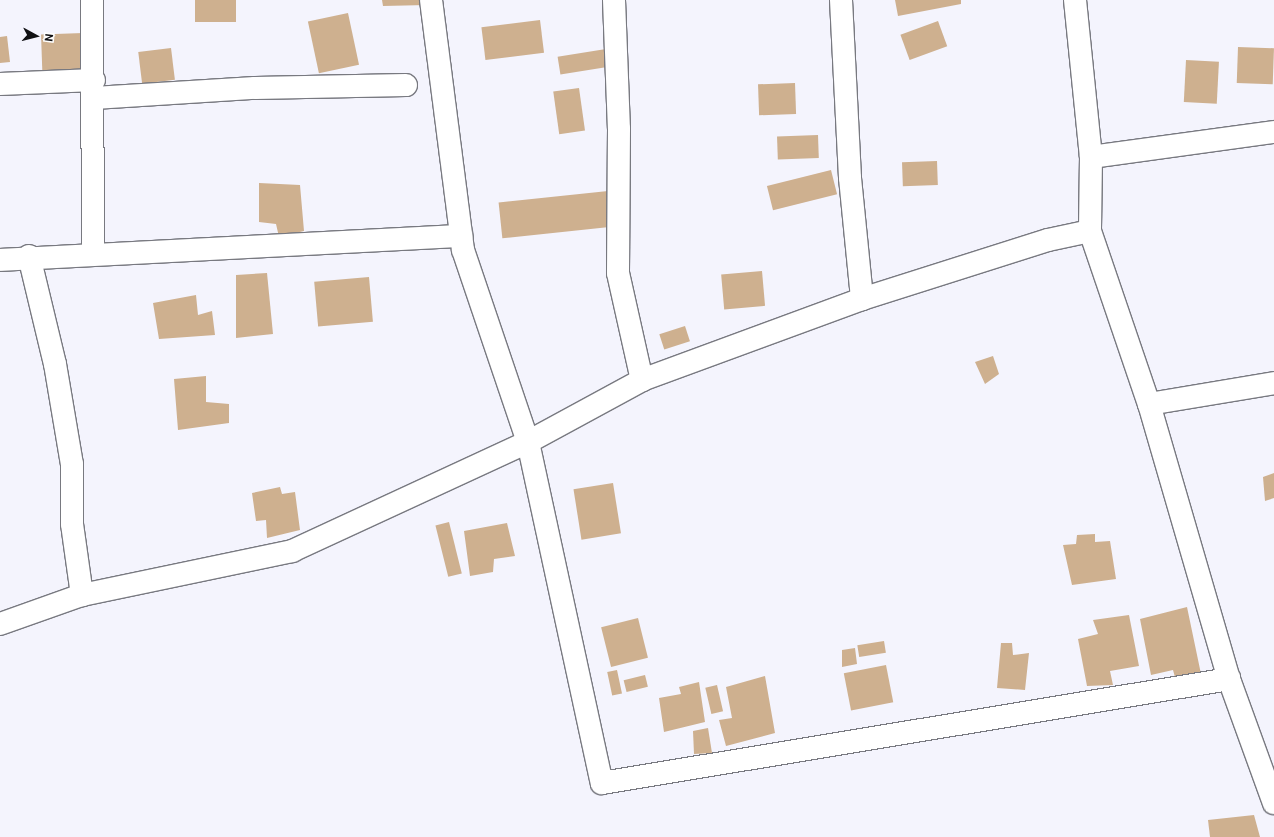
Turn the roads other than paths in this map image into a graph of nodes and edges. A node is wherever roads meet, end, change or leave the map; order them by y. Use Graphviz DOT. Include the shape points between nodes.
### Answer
graph roads {
  1 [pos="92,0"];
  2 [pos="430,0"];
  3 [pos="614,0"];
  4 [pos="841,0"];
  5 [pos="1075,0"];
  6 [pos="0,84"];
  7 [pos="406,85"];
  8 [pos="94,89"];
  9 [pos="1274,132"];
  10 [pos="1091,157"];
  11 [pos="1090,231"];
  12 [pos="461,236"];
  13 [pos="93,253"];
  14 [pos="29,256"];
  15 [pos="0,260"];
  16 [pos="862,299"];
  17 [pos="642,380"];
  18 [pos="1274,383"];
  19 [pos="1149,404"];
  20 [pos="528,442"];
  21 [pos="82,595"];
  22 [pos="0,624"];
  23 [pos="1229,679"];
  24 [pos="1274,803"];
  1 -- 8 [label="street"];
  2 -- 12 [label="street"];
  3 -- 17 [label="street" via="619,129 618,273"];
  4 -- 16 [label="street" via="850,178"];
  5 -- 10 [label="street"];
  6 -- 8 [label="street"];
  7 -- 8 [label="street"];
  8 -- 13 [label="street"];
  9 -- 10 [label="street"];
  10 -- 11 [label="street"];
  11 -- 16 [label="street" via="1048,240"];
  11 -- 19 [label="street"];
  12 -- 13 [label="street"];
  12 -- 20 [label="street"];
  13 -- 14 [label="street"];
  14 -- 15 [label="street"];
  14 -- 21 [label="street" via="55,364 72,464 72,524"];
  16 -- 17 [label="street"];
  17 -- 20 [label="street"];
  18 -- 19 [label="street"];
  19 -- 23 [label="street"];
  20 -- 21 [label="street" via="292,551"];
  20 -- 23 [label="street" via="602,783"];
  21 -- 22 [label="street"];
  23 -- 24 [label="street"];
}
